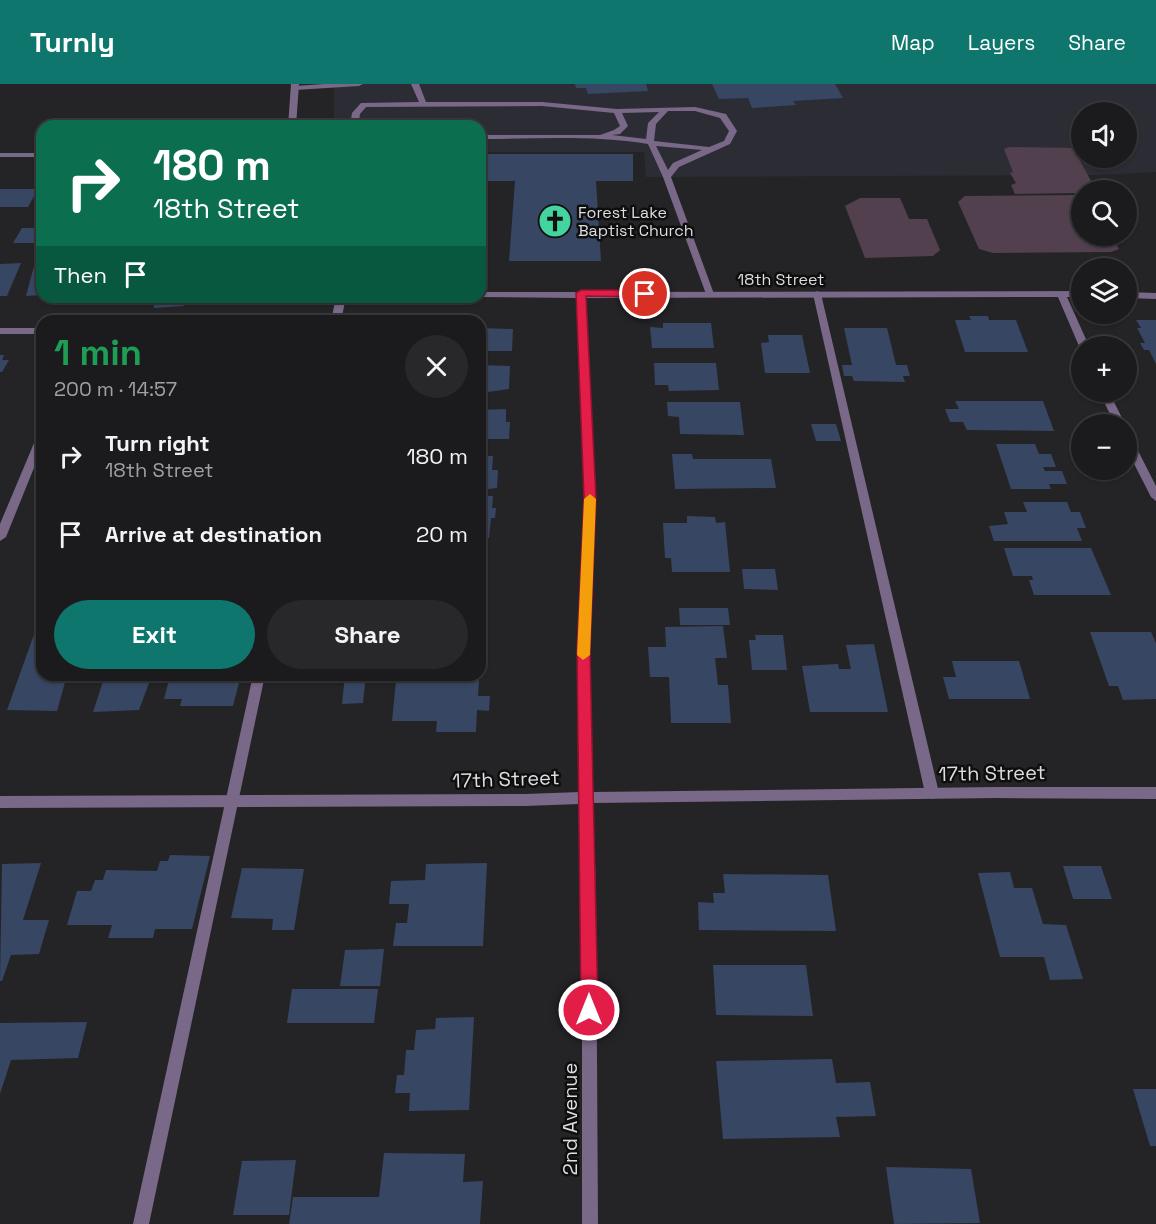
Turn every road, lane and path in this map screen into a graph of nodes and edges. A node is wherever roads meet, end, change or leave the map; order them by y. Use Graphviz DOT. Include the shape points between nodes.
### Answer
graph roads {
  1 [pos="359,84"];
  2 [pos="415,84"];
  3 [pos="295,86"];
  4 [pos="423,104"];
  5 [pos="666,109"];
  6 [pos="616,111"];
  7 [pos="292,120"];
  8 [pos="355,120"];
  9 [pos="486,137"];
  10 [pos="600,137"];
  11 [pos="650,141"];
  12 [pos="715,147"];
  13 [pos="0,155"];
  14 [pos="36,155"];
  15 [pos="667,177"];
  16 [pos="581,293"];
  17 [pos="710,294"];
  18 [pos="818,294"];
  19 [pos="1061,294"];
  20 [pos="1071,294"];
  21 [pos="486,295"];
  22 [pos="1137,295"];
  23 [pos="1156,296"];
  24 [pos="0,331"];
  25 [pos="36,331"];
  26 [pos="1080,336"];
  27 [pos="36,450"];
  28 [pos="1137,459"];
  29 [pos="1156,497"];
  30 [pos="0,537"];
  31 [pos="258,681"];
  32 [pos="932,793"];
  33 [pos="1156,793"];
  34 [pos="585,796"];
  35 [pos="231,801"];
  36 [pos="0,802"];
  37 [pos="141,1224"];
  38 [pos="590,1224"];
  1 -- 3 [label="street"];
  2 -- 4 [label="street"];
  3 -- 7 [label="street"];
  4 -- 6 [label="street" via="542,104"];
  4 -- 8 [label="street" via="364,105 356,112"];
  5 -- 6 [label="street"];
  5 -- 11 [label="street" via="652,123"];
  5 -- 12 [label="street" via="695,109 723,116 733,131 727,142"];
  6 -- 10 [label="street" via="624,126"];
  9 -- 10 [label="street"];
  10 -- 11 [label="street"];
  11 -- 12 [label="street" via="672,147"];
  11 -- 15 [label="street"];
  12 -- 15 [label="street" via="676,165"];
  13 -- 14 [label="street"];
  15 -- 17 [label="street"];
  16 -- 17 [label="street, 18th Street"];
  16 -- 21 [label="street, 18th Street"];
  16 -- 34 [label="street, 2nd Avenue" via="590,498 583,651"];
  17 -- 18 [label="street, 18th Street"];
  18 -- 19 [label="street, 18th Street"];
  18 -- 32 [label="street"];
  19 -- 20 [label="street, 18th Street"];
  19 -- 26 [label="street"];
  22 -- 23 [label="street"];
  24 -- 25 [label="street"];
  27 -- 30 [label="street"];
  28 -- 29 [label="street"];
  31 -- 35 [label="street"];
  32 -- 33 [label="street, 17th Street"];
  32 -- 34 [label="street, 17th Street"];
  34 -- 35 [label="street, 17th Street" via="525,800"];
  34 -- 38 [label="street, 2nd Avenue"];
  35 -- 36 [label="street, 17th Street"];
  35 -- 37 [label="street"];
}
